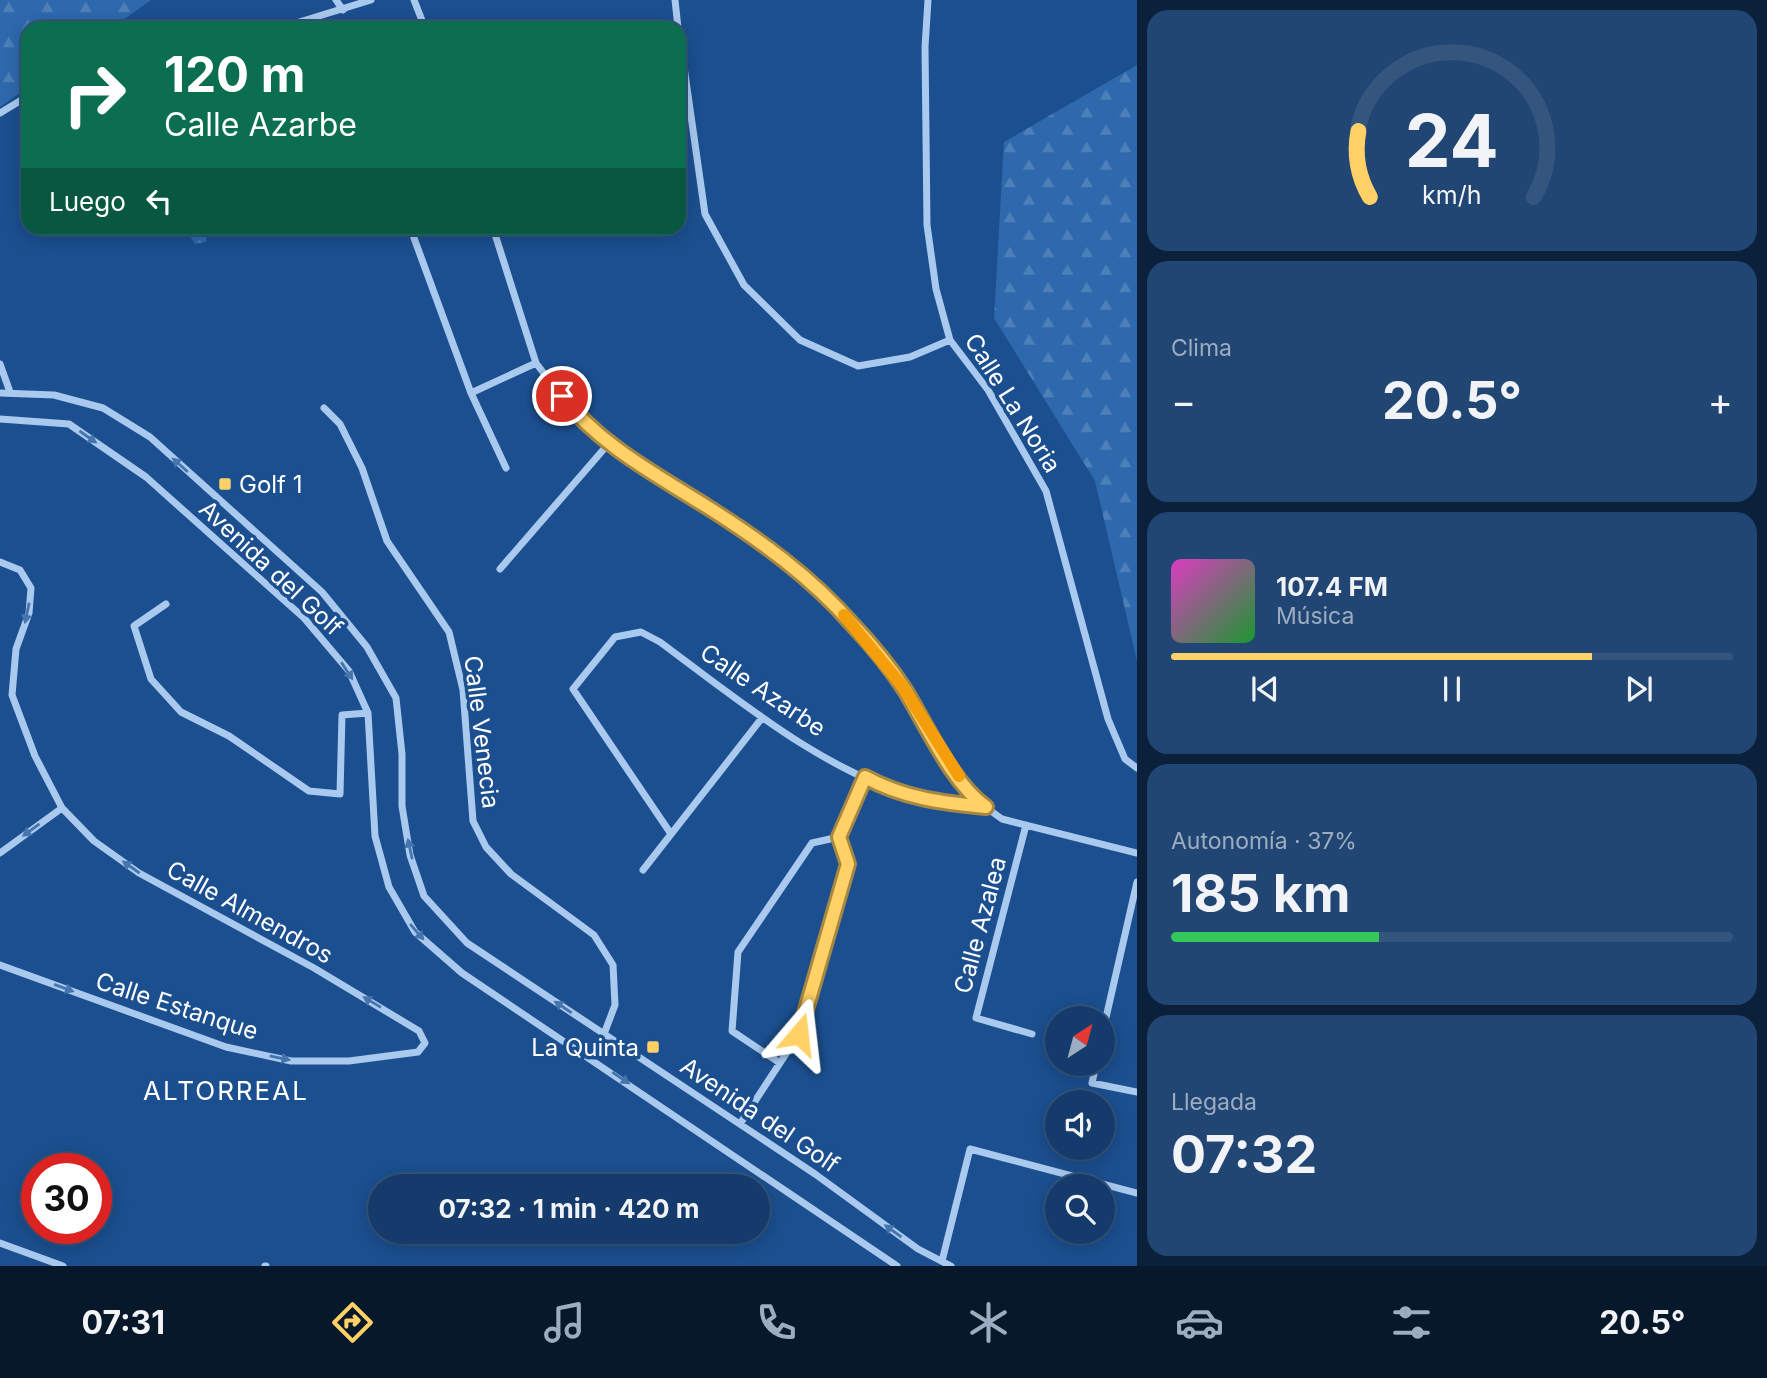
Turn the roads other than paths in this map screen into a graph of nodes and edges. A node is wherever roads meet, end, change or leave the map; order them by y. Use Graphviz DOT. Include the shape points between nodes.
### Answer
graph roads {
  1 [pos="336,0"];
  2 [pos="371,0"];
  3 [pos="414,0"];
  4 [pos="675,0"];
  5 [pos="928,0"];
  6 [pos="343,10"];
  7 [pos="304,21"];
  8 [pos="422,21"];
  9 [pos="678,21"];
  10 [pos="686,80"];
  11 [pos="21,100"];
  12 [pos="0,113"];
  13 [pos="495,235"];
  14 [pos="414,238"];
  15 [pos="950,340"];
  16 [pos="536,363"];
  17 [pos="0,364"];
  18 [pos="10,392"];
  19 [pos="0,393"];
  20 [pos="471,393"];
  21 [pos="324,408"];
  22 [pos="0,419"];
  23 [pos="610,442"];
  24 [pos="506,468"];
  25 [pos="0,562"];
  26 [pos="500,569"];
  27 [pos="166,604"];
  28 [pos="368,713"];
  29 [pos="762,718"];
  30 [pos="1137,768"];
  31 [pos="865,777"];
  32 [pos="986,807"];
  33 [pos="62,808"];
  34 [pos="1026,825"];
  35 [pos="671,834"];
  36 [pos="839,837"];
  37 [pos="0,853"];
  38 [pos="1137,853"];
  39 [pos="643,870"];
  40 [pos="1137,882"];
  41 [pos="0,965"];
  42 [pos="1109,1006"];
  43 [pos="604,1034"];
  44 [pos="1032,1034"];
  45 [pos="425,1043"];
  46 [pos="780,1063"];
  47 [pos="1093,1076"];
  48 [pos="1137,1092"];
  49 [pos="740,1124"];
  50 [pos="1137,1193"];
  51 [pos="0,1243"];
  52 [pos="942,1261"];
  53 [pos="63,1266"];
  54 [pos="897,1266"];
  55 [pos="951,1266"];
  1 -- 6 [label="street"];
  2 -- 6 [label="street"];
  3 -- 8 [label="street"];
  4 -- 9 [label="street"];
  5 -- 15 [label="street, Calle La Noria" via="927,225 936,289"];
  6 -- 7 [label="street"];
  10 -- 15 [label="street" via="705,214 744,285 800,340 858,366 910,357"];
  11 -- 12 [label="street"];
  13 -- 16 [label="street"];
  14 -- 20 [label="street"];
  15 -- 30 [label="street, Calle La Noria" via="988,390 1046,491 1108,719 1125,759"];
  16 -- 20 [label="street"];
  16 -- 23 [label="street" via="575,413"];
  17 -- 18 [label="street"];
  18 -- 19 [label="street, Avenida del Golf"];
  43 -- 18 [label="street, Avenida del Golf, one-way" via="467,943 424,895 410,855 402,806 396,698 367,647 322,592 150,437 103,408 54,395"];
  20 -- 24 [label="street"];
  21 -- 43 [label="street, Calle Venecia" via="340,424 362,468 387,541 449,632 463,690 473,821 486,847 511,874 594,935 613,965 615,1005"];
  22 -- 28 [label="street, Avenida del Golf, one-way" via="69,424 146,478 304,618 349,671"];
  23 -- 26 [label="street"];
  23 -- 32 [label="street" via="795,568 852,623 903,687 977,801"];
  25 -- 33 [label="street, Calle Almendros, one-way" via="20,569 31,588 29,613 16,649 12,695 35,756"];
  27 -- 28 [label="street" via="134,626 151,679 181,712 229,736 309,791 340,794 342,715"];
  28 -- 54 [label="street, Avenida del Golf, one-way" via="375,836 389,887 415,932 462,973"];
  29 -- 31 [label="street, Calle Azarbe"];
  29 -- 35 [label="street"];
  29 -- 35 [label="street, Calle Azarbe" via="641,632 615,637 573,689"];
  31 -- 32 [label="street, Calle Azarbe" via="930,802"];
  31 -- 36 [label="street"];
  32 -- 34 [label="street" via="1002,819"];
  33 -- 37 [label="street, one-way"];
  45 -- 33 [label="street, Calle Almendros, one-way" via="419,1031 314,968 139,873 94,841"];
  34 -- 38 [label="street"];
  34 -- 44 [label="street, Calle Azalea" via="975,1018"];
  35 -- 39 [label="street"];
  36 -- 46 [label="street" via="848,864 799,1034"];
  36 -- 46 [label="street" via="812,843 738,952 732,1031"];
  40 -- 42 [label="street"];
  41 -- 45 [label="street, Calle Estanque, one-way" via="226,1047 291,1060 398,1056 418,1052"];
  43 -- 49 [label="street, Avenida del Golf"];
  46 -- 49 [label="street"];
  47 -- 48 [label="street" via="1092,1083"];
  52 -- 49 [label="street, Avenida del Golf, one-way" via="918,1249"];
  50 -- 52 [label="street" via="970,1149"];
  51 -- 53 [label="street"];
  52 -- 55 [label="street, Avenida del Golf"];
}
